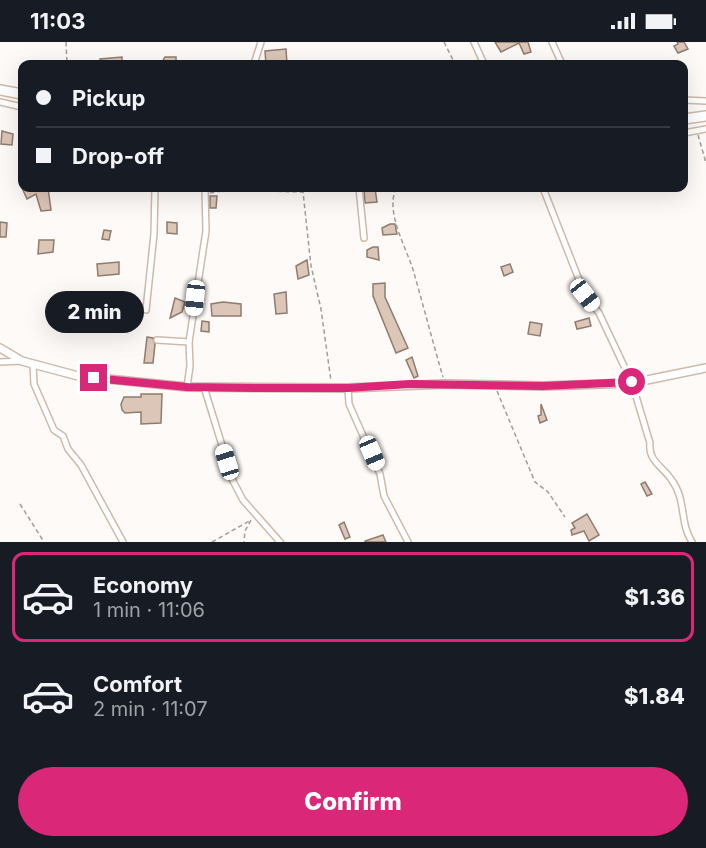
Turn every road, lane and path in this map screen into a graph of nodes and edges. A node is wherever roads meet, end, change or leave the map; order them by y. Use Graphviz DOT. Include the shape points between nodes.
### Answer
graph roads {
  1 [pos="66,42"];
  2 [pos="261,42"];
  3 [pos="444,42"];
  4 [pos="474,42"];
  5 [pos="552,42"];
  6 [pos="67,60"];
  7 [pos="255,60"];
  8 [pos="453,60"];
  9 [pos="482,60"];
  10 [pos="560,60"];
  11 [pos="0,90"];
  12 [pos="18,93"];
  13 [pos="688,100"];
  14 [pos="706,101"];
  15 [pos="0,102"];
  16 [pos="18,106"];
  17 [pos="706,116"];
  18 [pos="688,118"];
  19 [pos="706,129"];
  20 [pos="697,131"];
  21 [pos="688,132"];
  22 [pos="706,163"];
  23 [pos="155,192"];
  24 [pos="205,192"];
  25 [pos="303,192"];
  26 [pos="359,192"];
  27 [pos="395,192"];
  28 [pos="545,192"];
  29 [pos="364,238"];
  30 [pos="146,310"];
  31 [pos="157,340"];
  32 [pos="189,342"];
  33 [pos="0,348"];
  34 [pos="22,361"];
  35 [pos="0,362"];
  36 [pos="33,365"];
  37 [pos="706,368"];
  38 [pos="632,382"];
  39 [pos="445,384"];
  40 [pos="494,385"];
  41 [pos="187,387"];
  42 [pos="204,387"];
  43 [pos="332,388"];
  44 [pos="348,388"];
  45 [pos="20,504"];
  46 [pos="565,517"];
  47 [pos="44,542"];
  48 [pos="123,542"];
  49 [pos="212,542"];
  50 [pos="244,542"];
  51 [pos="280,542"];
  52 [pos="408,542"];
  53 [pos="692,542"];
  1 -- 6 [label="path"];
  2 -- 7 [label="street"];
  3 -- 8 [label="path"];
  4 -- 9 [label="street"];
  5 -- 10 [label="street"];
  11 -- 12 [label="highway"];
  13 -- 14 [label="street"];
  15 -- 16 [label="street"];
  17 -- 18 [label="highway"];
  19 -- 20 [label="street"];
  20 -- 21 [label="street"];
  20 -- 22 [label="path"];
  23 -- 30 [label="street"];
  24 -- 32 [label="street" via="206,231"];
  25 -- 43 [label="path"];
  26 -- 29 [label="street"];
  27 -- 39 [label="path" via="393,201 400,235"];
  28 -- 38 [label="street" via="585,295 599,313"];
  31 -- 32 [label="street"];
  32 -- 41 [label="street"];
  33 -- 34 [label="street"];
  34 -- 35 [label="street"];
  34 -- 36 [label="street"];
  36 -- 41 [label="street" via="78,376"];
  36 -- 48 [label="street" via="34,384 54,430 63,436"];
  37 -- 38 [label="street"];
  38 -- 40 [label="street"];
  38 -- 53 [label="street" via="649,449 654,461 671,479 683,505 684,528"];
  39 -- 40 [label="street"];
  39 -- 44 [label="street"];
  40 -- 46 [label="path" via="535,482 549,492"];
  41 -- 42 [label="street"];
  42 -- 43 [label="street"];
  42 -- 51 [label="street" via="233,481 243,500"];
  43 -- 44 [label="street"];
  44 -- 52 [label="street" via="349,404 381,474 384,496"];
  45 -- 47 [label="path"];
  49 -- 50 [label="path" via="251,520 244,531"];
}
